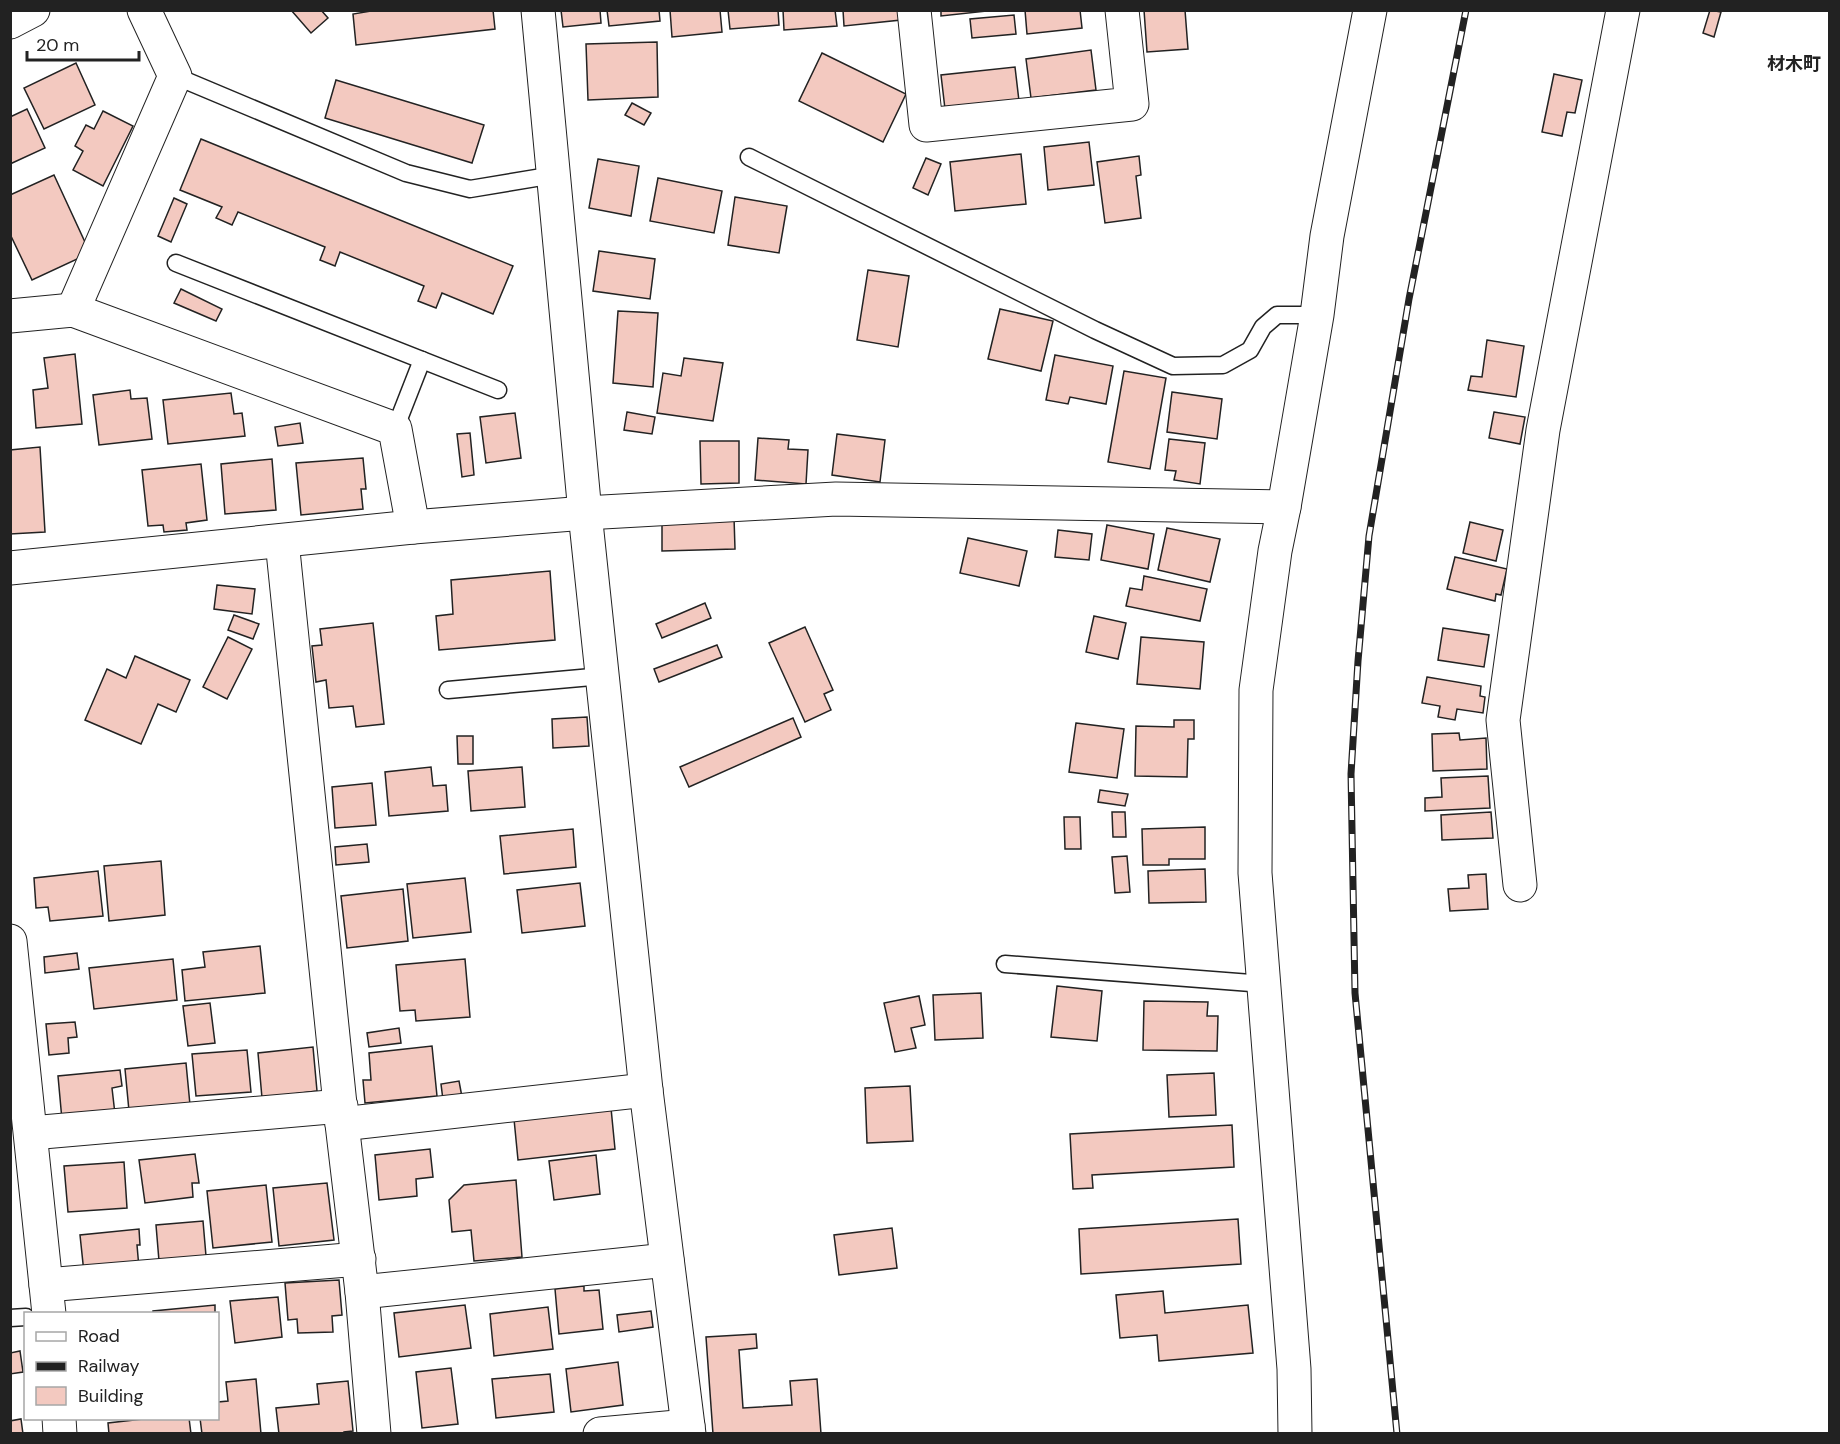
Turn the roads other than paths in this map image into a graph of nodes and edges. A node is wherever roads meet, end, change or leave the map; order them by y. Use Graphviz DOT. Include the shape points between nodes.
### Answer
graph roads {
  1 [pos="33,10"];
  2 [pos="144,10"];
  3 [pos="538,10"];
  4 [pos="914,10"];
  5 [pos="1122,10"];
  6 [pos="1370,10"];
  7 [pos="1623,10"];
  8 [pos="10,22"];
  9 [pos="175,76"];
  10 [pos="749,157"];
  11 [pos="554,175"];
  12 [pos="176,263"];
  13 [pos="73,310"];
  14 [pos="1317,315"];
  15 [pos="10,316"];
  16 [pos="423,360"];
  17 [pos="498,390"];
  18 [pos="395,429"];
  19 [pos="1284,507"];
  20 [pos="585,513"];
  21 [pos="413,527"];
  22 [pos="282,541"];
  23 [pos="10,568"];
  24 [pos="603,676"];
  25 [pos="448,690"];
  26 [pos="1520,885"];
  27 [pos="10,941"];
  28 [pos="1005,964"];
  29 [pos="1264,984"];
  30 [pos="16,1038"];
  31 [pos="646,1090"];
  32 [pos="341,1115"];
  33 [pos="31,1133"];
  34 [pos="359,1259"];
  35 [pos="667,1260"];
  36 [pos="362,1292"];
  37 [pos="48,1299"];
  38 [pos="689,1430"];
  39 [pos="374,1434"];
  40 [pos="600,1434"];
  41 [pos="1295,1434"];
  1 -- 8 [label="street"];
  2 -- 9 [label="street"];
  3 -- 11 [label="street"];
  4 -- 5 [label="street" via="926,125 1132,104"];
  6 -- 14 [label="street" via="1327,236"];
  7 -- 26 [label="street" via="1544,430 1503,720"];
  9 -- 11 [label="lane" via="406,173 470,189"];
  9 -- 13 [label="street"];
  10 -- 14 [label="lane" via="1173,366 1223,365 1250,350 1263,327 1277,315"];
  11 -- 20 [label="street"];
  12 -- 16 [label="lane"];
  13 -- 15 [label="street"];
  13 -- 18 [label="street"];
  14 -- 19 [label="street"];
  16 -- 17 [label="lane"];
  16 -- 18 [label="lane"];
  18 -- 21 [label="street"];
  19 -- 20 [label="street" via="836,499"];
  19 -- 29 [label="street" via="1256,690 1255,873"];
  20 -- 21 [label="street"];
  20 -- 24 [label="street"];
  21 -- 22 [label="street"];
  22 -- 23 [label="street"];
  22 -- 32 [label="street"];
  24 -- 25 [label="lane"];
  24 -- 31 [label="street"];
  27 -- 30 [label="street"];
  28 -- 29 [label="lane"];
  29 -- 41 [label="street" via="1294,1369"];
  30 -- 33 [label="street"];
  31 -- 32 [label="street"];
  31 -- 35 [label="street"];
  32 -- 33 [label="street"];
  32 -- 34 [label="street"];
  33 -- 37 [label="street"];
  34 -- 36 [label="street"];
  34 -- 37 [label="street"];
  35 -- 36 [label="street"];
  35 -- 38 [label="street"];
  36 -- 39 [label="street"];
  38 -- 40 [label="street"];
}
